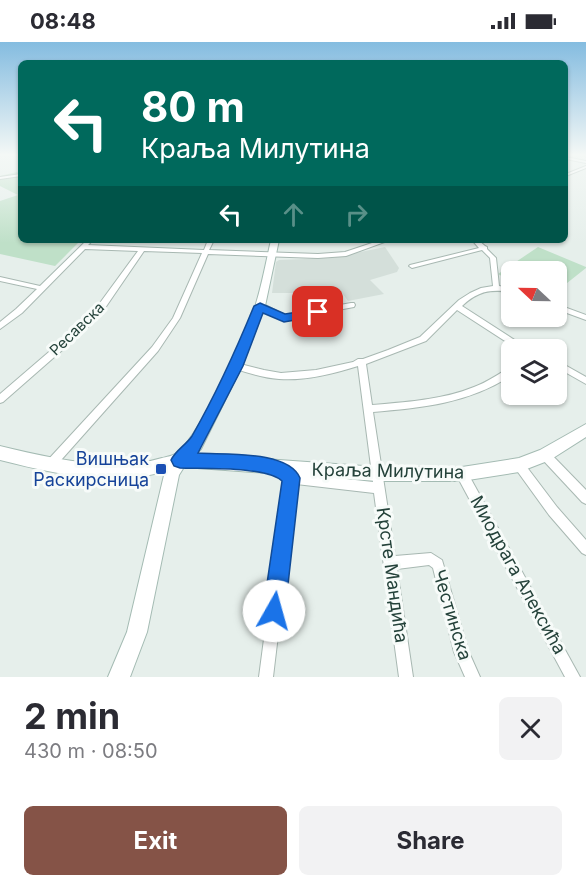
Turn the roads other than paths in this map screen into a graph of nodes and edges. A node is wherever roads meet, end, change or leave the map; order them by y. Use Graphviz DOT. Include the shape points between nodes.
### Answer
graph roads {
  1 [pos="87,243"];
  2 [pos="210,243"];
  3 [pos="274,243"];
  4 [pos="377,243"];
  5 [pos="479,243"];
  6 [pos="84,247"];
  7 [pos="485,248"];
  8 [pos="142,250"];
  9 [pos="208,251"];
  10 [pos="272,255"];
  11 [pos="412,266"];
  12 [pos="0,279"];
  13 [pos="496,286"];
  14 [pos="501,287"];
  15 [pos="42,288"];
  16 [pos="351,305"];
  17 [pos="260,306"];
  18 [pos="457,306"];
  19 [pos="567,310"];
  20 [pos="586,318"];
  21 [pos="0,326"];
  22 [pos="509,339"];
  23 [pos="361,361"];
  24 [pos="236,366"];
  25 [pos="567,370"];
  26 [pos="501,377"];
  27 [pos="586,381"];
  28 [pos="0,399"];
  29 [pos="369,409"];
  30 [pos="586,430"];
  31 [pos="0,453"];
  32 [pos="545,455"];
  33 [pos="180,460"];
  34 [pos="51,465"];
  35 [pos="519,465"];
  36 [pos="286,473"];
  37 [pos="462,474"];
  38 [pos="379,481"];
  39 [pos="586,498"];
  40 [pos="586,549"];
  41 [pos="392,563"];
  42 [pos="119,677"];
  43 [pos="266,677"];
  44 [pos="406,677"];
  45 [pos="473,677"];
  46 [pos="573,677"];
  1 -- 6 [label="street"];
  2 -- 9 [label="street"];
  3 -- 10 [label="street"];
  4 -- 10 [label="street" via="339,255"];
  5 -- 7 [label="street"];
  6 -- 8 [label="street"];
  6 -- 15 [label="street"];
  7 -- 11 [label="street"];
  7 -- 13 [label="street" via="494,262"];
  8 -- 9 [label="street"];
  8 -- 28 [label="street, Ресавска" via="81,329"];
  9 -- 10 [label="street"];
  9 -- 34 [label="street" via="176,318 155,349"];
  10 -- 17 [label="street"];
  12 -- 15 [label="street"];
  13 -- 14 [label="street"];
  13 -- 18 [label="street" via="474,292"];
  15 -- 21 [label="street"];
  16 -- 17 [label="street" via="284,318"];
  17 -- 24 [label="street"];
  18 -- 22 [label="street"];
  18 -- 23 [label="street" via="423,339"];
  19 -- 20 [label="street"];
  23 -- 24 [label="street" via="294,376"];
  23 -- 29 [label="street, Крсте Мандића"];
  24 -- 33 [label="street" via="196,444"];
  25 -- 27 [label="street"];
  26 -- 29 [label="street" via="482,390 454,398"];
  29 -- 38 [label="street, Крсте Мандића"];
  30 -- 32 [label="street, Краља Милутина"];
  31 -- 34 [label="street"];
  32 -- 35 [label="street, Краља Милутина"];
  32 -- 39 [label="street"];
  33 -- 34 [label="street" via="154,469 122,471"];
  33 -- 36 [label="street, Краља Милутина" via="253,464"];
  33 -- 42 [label="street" via="169,482 137,632"];
  35 -- 37 [label="street, Краља Милутина"];
  35 -- 40 [label="street"];
  36 -- 38 [label="street, Краља Милутина"];
  36 -- 43 [label="street"];
  37 -- 38 [label="street, Краља Милутина"];
  37 -- 46 [label="street, Миодрага Алексића"];
  38 -- 41 [label="street, Крсте Мандића"];
  41 -- 44 [label="street, Крсте Мандића"];
  41 -- 45 [label="street, Честинска" via="431,559 438,564 461,652"];
}
